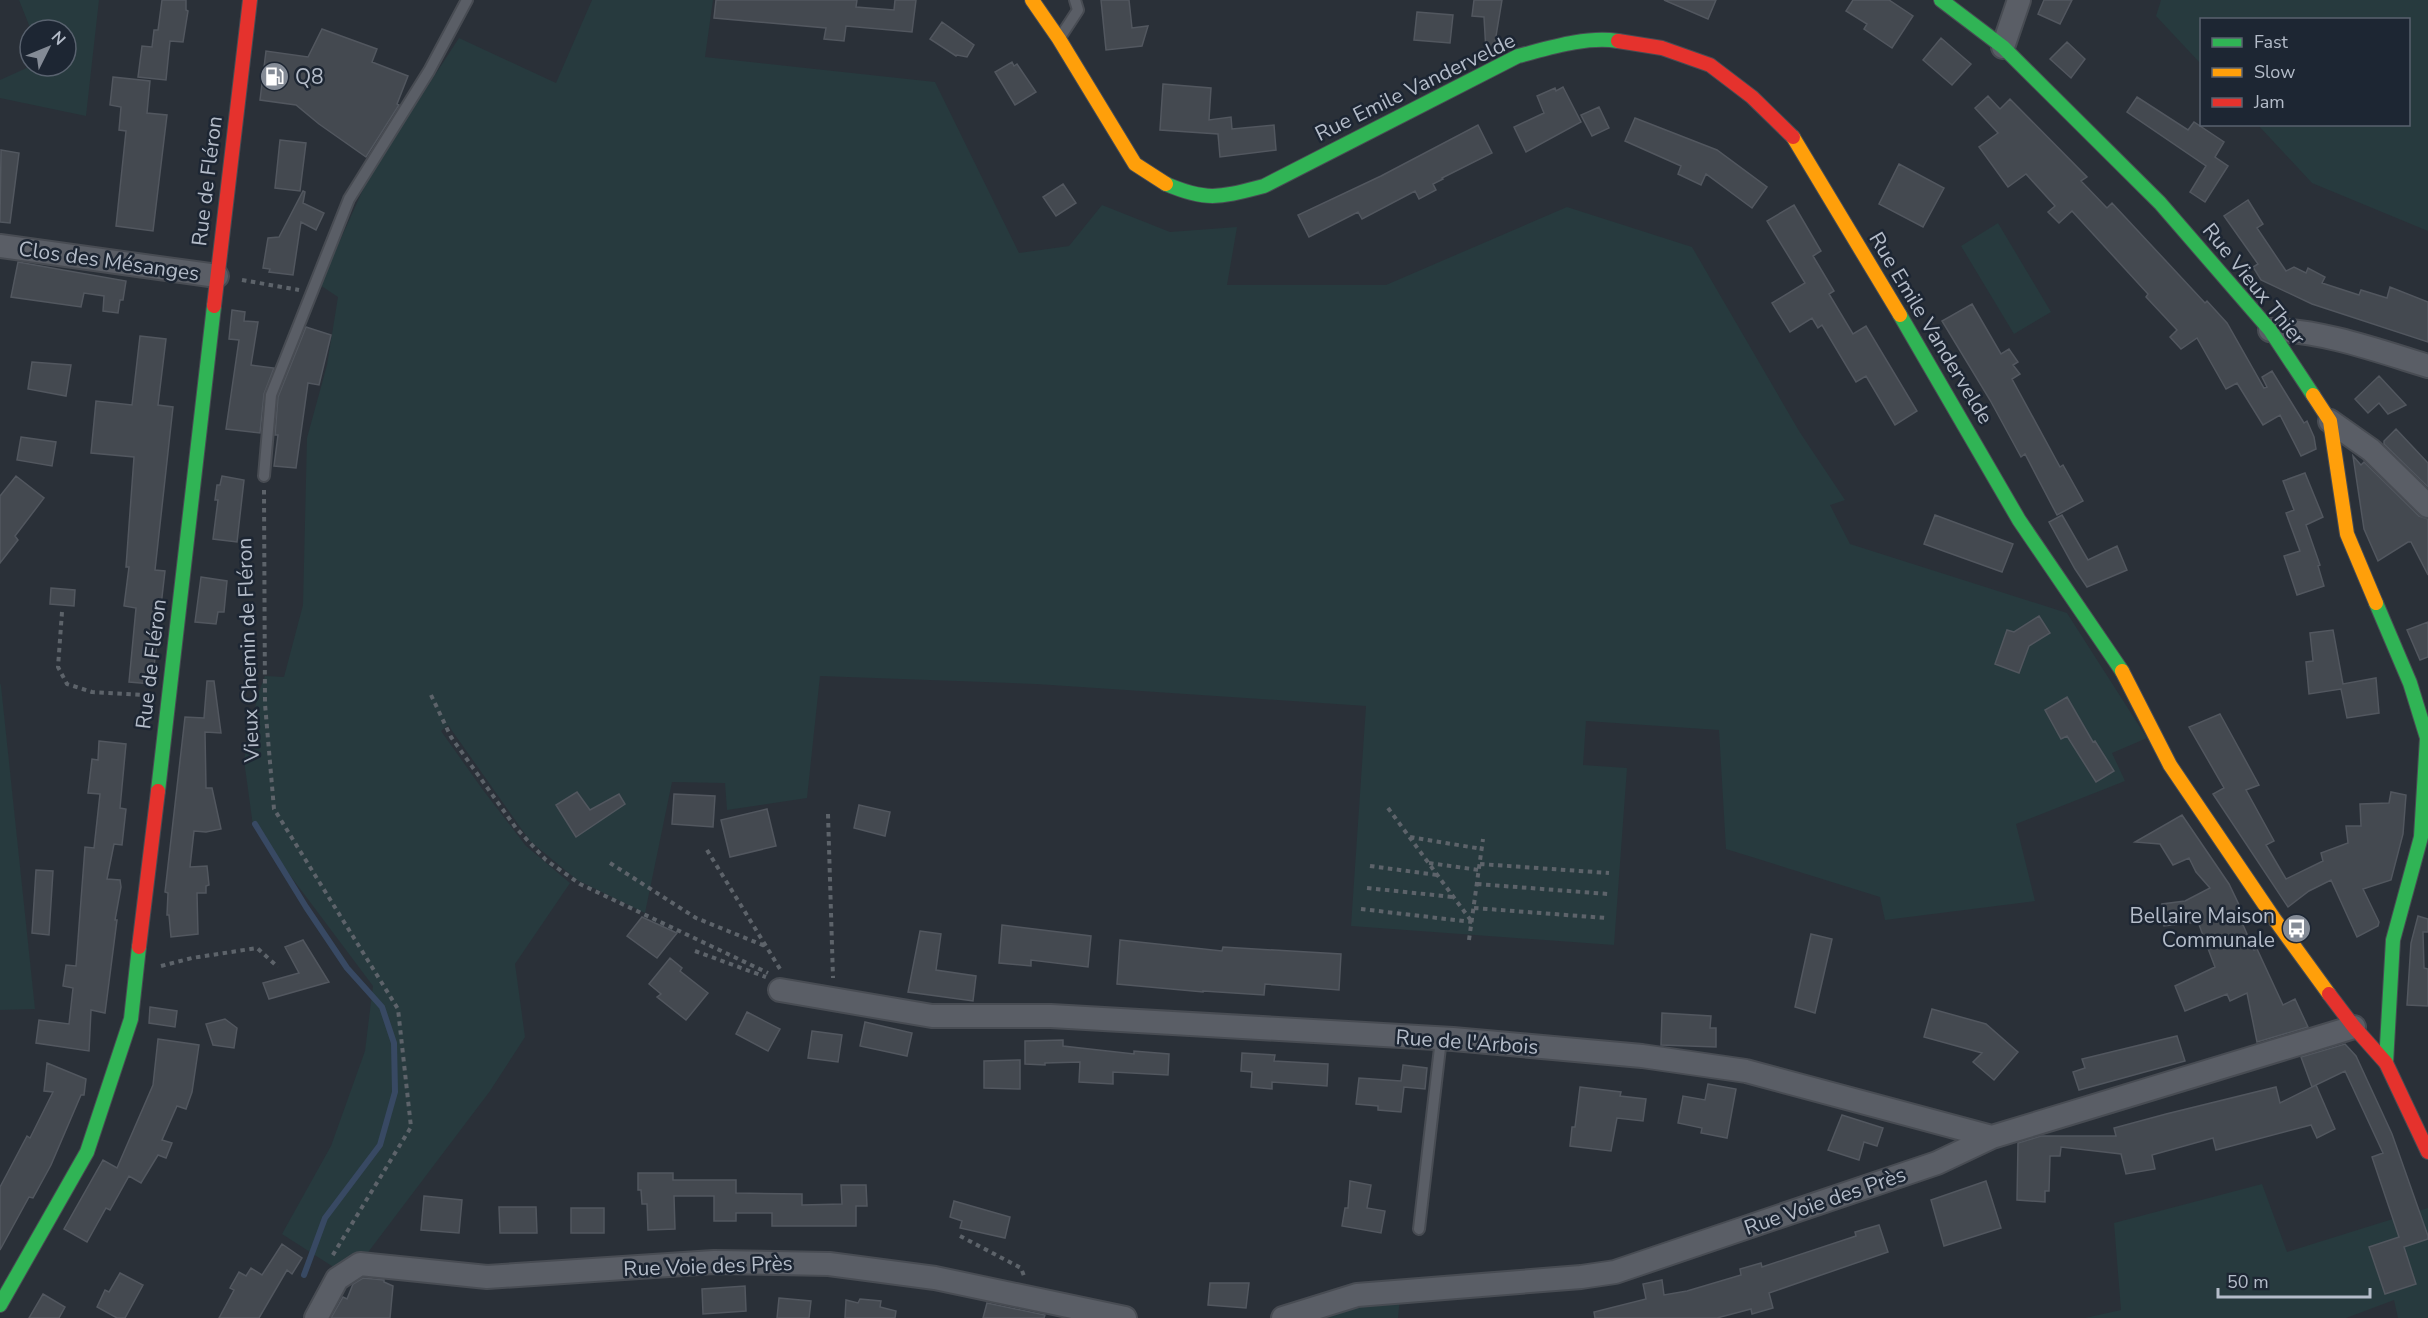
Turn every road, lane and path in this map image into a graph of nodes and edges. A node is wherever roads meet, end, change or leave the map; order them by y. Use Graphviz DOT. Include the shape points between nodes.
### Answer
graph roads {
  1 [pos="250,0"];
  2 [pos="467,0"];
  3 [pos="1032,0"];
  4 [pos="1075,0"];
  5 [pos="1941,0"];
  6 [pos="2019,0"];
  7 [pos="1059,39"];
  8 [pos="2002,47"];
  9 [pos="0,246"];
  10 [pos="217,276"];
  11 [pos="312,292"];
  12 [pos="2270,330"];
  13 [pos="2428,366"];
  14 [pos="2330,421"];
  15 [pos="264,476"];
  16 [pos="2428,506"];
  17 [pos="62,612"];
  18 [pos="2419,677"];
  19 [pos="430,695"];
  20 [pos="168,696"];
  21 [pos="1388,808"];
  22 [pos="828,814"];
  23 [pos="1409,837"];
  24 [pos="1483,839"];
  25 [pos="1482,849"];
  26 [pos="707,850"];
  27 [pos="1428,862"];
  28 [pos="610,863"];
  29 [pos="1480,864"];
  30 [pos="1370,866"];
  31 [pos="1479,870"];
  32 [pos="1609,873"];
  33 [pos="1437,875"];
  34 [pos="1477,884"];
  35 [pos="1367,888"];
  36 [pos="1608,894"];
  37 [pos="1453,897"];
  38 [pos="1474,908"];
  39 [pos="1361,909"];
  40 [pos="1606,918"];
  41 [pos="1472,922"];
  42 [pos="1469,940"];
  43 [pos="766,947"];
  44 [pos="695,951"];
  45 [pos="278,967"];
  46 [pos="136,973"];
  47 [pos="783,989"];
  48 [pos="834,1000"];
  49 [pos="2354,1027"];
  50 [pos="1441,1039"];
  51 [pos="2386,1063"];
  52 [pos="1992,1137"];
  53 [pos="2428,1152"];
  54 [pos="1419,1229"];
  55 [pos="960,1236"];
  56 [pos="326,1267"];
  57 [pos="1033,1299"];
  58 [pos="0,1305"];
  59 [pos="316,1318"];
  60 [pos="1125,1318"];
  61 [pos="1283,1318"];
  1 -- 10 [label="street, Rue de Fléron"];
  2 -- 11 [label="lane" via="429,71 350,199"];
  3 -- 7 [label="street"];
  4 -- 7 [label="lane" via="1078,10"];
  5 -- 8 [label="street, Rue Vieux Thier"];
  6 -- 8 [label="street"];
  7 -- 49 [label="street, Rue Emile Vandervelde" via="1136,164 1160,181 1190,194 1221,197 1264,186 1518,56 1563,45 1609,40 1662,48 1710,65 1752,97 1790,133 1945,389 2019,520 2120,665 2170,765 2273,917"];
  8 -- 12 [label="street, Rue Vieux Thier" via="2160,203"];
  9 -- 10 [label="street, Clos des Mésanges"];
  10 -- 11 [label="path"];
  10 -- 20 [label="street, Rue de Fléron"];
  11 -- 15 [label="lane" via="271,395"];
  12 -- 13 [label="street" via="2288,330 2367,347"];
  12 -- 14 [label="street, Rue Vieux Thier"];
  14 -- 16 [label="street" via="2371,450"];
  14 -- 18 [label="street, Rue Vieux Thier" via="2347,534"];
  15 -- 56 [label="path, Vieux Chemin de Fléron" via="265,704 274,808 398,1009 411,1127"];
  17 -- 20 [label="path" via="57,667 67,684 92,692"];
  18 -- 51 [label="street, Rue Vieux Thier" via="2427,738 2421,837 2392,940"];
  19 -- 47 [label="path" via="451,737 516,828 546,860 580,884 774,976"];
  20 -- 46 [label="street, Rue de Fléron"];
  21 -- 23 [label="path"];
  22 -- 48 [label="path"];
  23 -- 25 [label="path"];
  23 -- 27 [label="path"];
  24 -- 25 [label="path"];
  25 -- 29 [label="path"];
  26 -- 43 [label="path"];
  27 -- 31 [label="path"];
  27 -- 33 [label="path"];
  28 -- 43 [label="path" via="696,918"];
  29 -- 31 [label="path"];
  29 -- 32 [label="path"];
  30 -- 33 [label="path"];
  31 -- 34 [label="path"];
  33 -- 37 [label="path"];
  34 -- 36 [label="path"];
  34 -- 38 [label="path"];
  35 -- 37 [label="path"];
  37 -- 41 [label="path"];
  38 -- 40 [label="path"];
  38 -- 41 [label="path"];
  39 -- 41 [label="path"];
  41 -- 42 [label="path"];
  43 -- 47 [label="path"];
  44 -- 47 [label="path" via="769,978"];
  45 -- 46 [label="path" via="257,948 192,958"];
  46 -- 58 [label="street, Rue de Fléron" via="131,1019 87,1152"];
  47 -- 48 [label="street, Rue de l'Arbois"];
  48 -- 50 [label="street, Rue de l'Arbois" via="932,1016 1051,1017"];
  49 -- 51 [label="street, Rue Emile Vandervelde"];
  49 -- 52 [label="street, Rue Voie des Près"];
  50 -- 52 [label="street, Rue de l'Arbois" via="1642,1056 1746,1071"];
  50 -- 54 [label="lane"];
  51 -- 53 [label="street, Rue Emile Vandervelde"];
  52 -- 61 [label="street, Rue Voie des Près" via="1937,1163 1615,1272 1357,1295"];
  55 -- 57 [label="path" via="1021,1268"];
  57 -- 59 [label="street, Rue Voie des Près" via="934,1278 829,1264 714,1262 487,1277 360,1264 337,1279"];
  57 -- 60 [label="street, Rue Voie des Près"];
}
